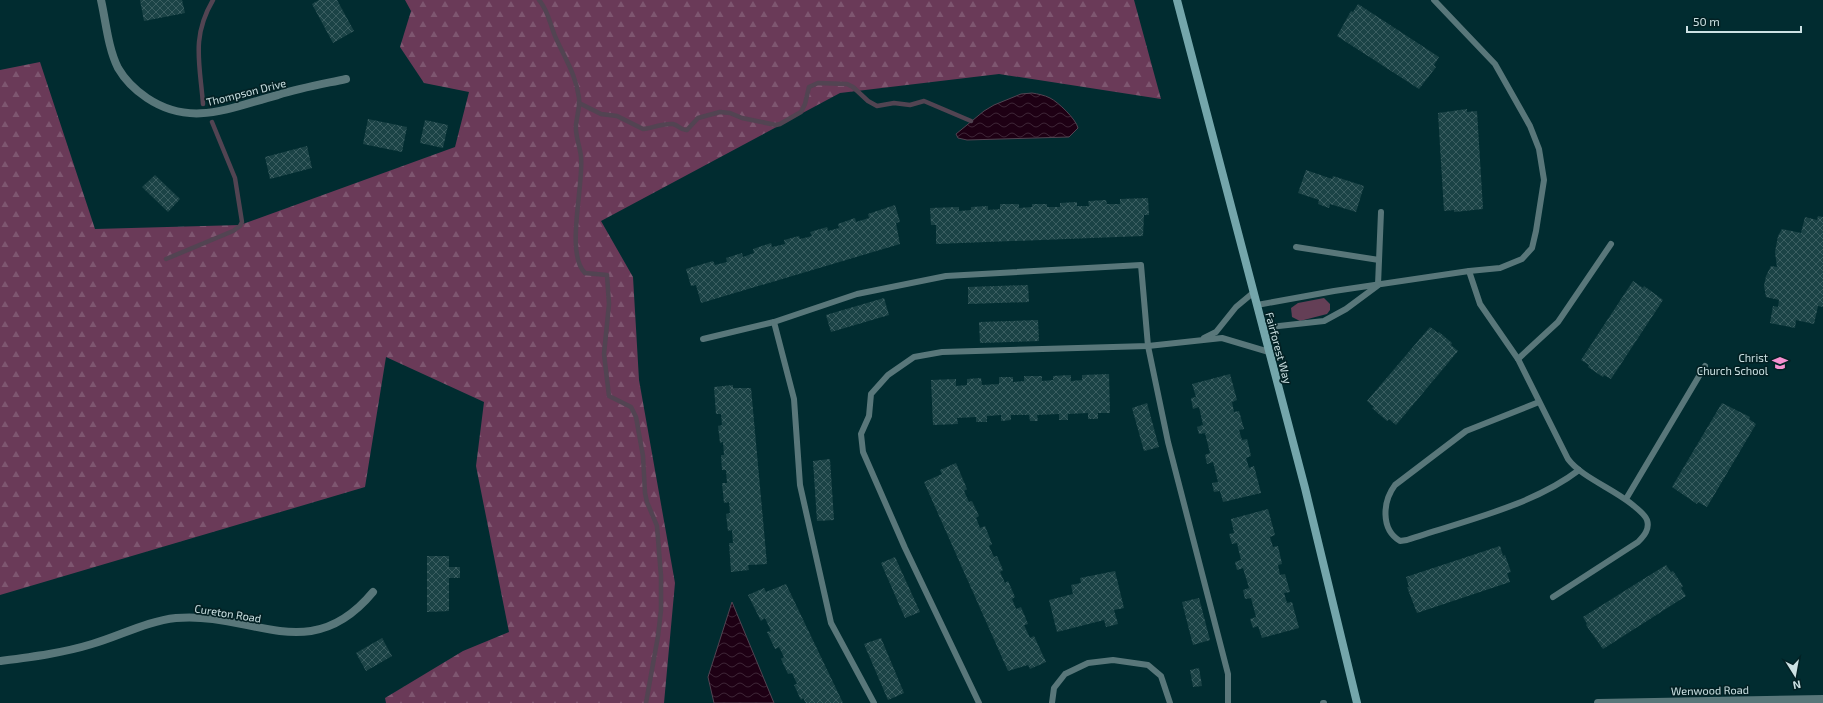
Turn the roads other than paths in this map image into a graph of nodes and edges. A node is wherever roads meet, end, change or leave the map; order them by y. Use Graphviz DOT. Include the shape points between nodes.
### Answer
graph roads {
  1 [pos="101,0"];
  2 [pos="1177,0"];
  3 [pos="1434,0"];
  4 [pos="346,79"];
  5 [pos="1381,212"];
  6 [pos="1611,244"];
  7 [pos="1296,247"];
  8 [pos="1379,260"];
  9 [pos="1469,271"];
  10 [pos="1378,285"];
  11 [pos="1254,292"];
  12 [pos="1257,305"];
  13 [pos="774,322"];
  14 [pos="1262,328"];
  15 [pos="702,339"];
  16 [pos="1201,340"];
  17 [pos="1148,346"];
  18 [pos="1269,352"];
  19 [pos="1518,359"];
  20 [pos="1705,366"];
  21 [pos="1539,402"];
  22 [pos="1579,470"];
  23 [pos="1626,499"];
  24 [pos="373,592"];
  25 [pos="1553,597"];
  26 [pos="0,661"];
  27 [pos="1823,699"];
  28 [pos="1707,702"];
  29 [pos="874,703"];
  30 [pos="979,703"];
  31 [pos="1052,703"];
  32 [pos="1170,703"];
  33 [pos="1228,703"];
  34 [pos="1357,703"];
  35 [pos="1598,703"];
  1 -- 4 [label="street, Thompson Drive" via="112,50 127,81 155,104 182,114 216,112 285,92"];
  2 -- 11 [label="main road, Fairforest Way"];
  3 -- 9 [label="lane" via="1495,64 1530,126 1539,149 1544,180 1536,231 1532,248 1527,255 1500,268"];
  5 -- 8 [label="lane"];
  6 -- 19 [label="lane" via="1558,322"];
  7 -- 8 [label="lane"];
  8 -- 10 [label="lane"];
  9 -- 10 [label="lane"];
  9 -- 19 [label="lane" via="1480,304"];
  10 -- 12 [label="lane"];
  10 -- 14 [label="lane" via="1346,309 1324,321"];
  11 -- 12 [label="main road, Fairforest Way"];
  11 -- 16 [label="lane" via="1236,306 1216,332"];
  12 -- 14 [label="main road, Fairforest Way"];
  13 -- 15 [label="lane"];
  13 -- 17 [label="lane" via="857,294 946,276 1141,265"];
  13 -- 29 [label="lane" via="794,399 800,485 831,622"];
  14 -- 18 [label="main road, Fairforest Way"];
  16 -- 17 [label="lane"];
  16 -- 18 [label="lane" via="1222,338"];
  17 -- 30 [label="lane" via="942,352 914,357 888,375 871,394 869,416 861,434 863,452 905,548"];
  17 -- 33 [label="lane" via="1168,442 1228,674"];
  18 -- 34 [label="main road, Fairforest Way"];
  19 -- 21 [label="lane"];
  20 -- 23 [label="lane"];
  21 -- 22 [label="lane" via="1568,459"];
  21 -- 22 [label="lane" via="1466,431 1395,485 1387,497 1386,509 1386,520 1392,534 1400,541 1407,540 1525,500 1558,485"];
  22 -- 23 [label="lane"];
  23 -- 25 [label="lane" via="1647,521 1644,537"];
  24 -- 26 [label="street, Cureton Road" via="343,619 328,627 308,632 292,633 212,619 175,618 91,644"];
  27 -- 28 [label="street, Wenwood Road"];
  28 -- 35 [label="street, Wenwood Road"];
  31 -- 32 [label="lane" via="1054,688 1065,674 1088,663 1113,660 1148,665 1162,676"];
}
